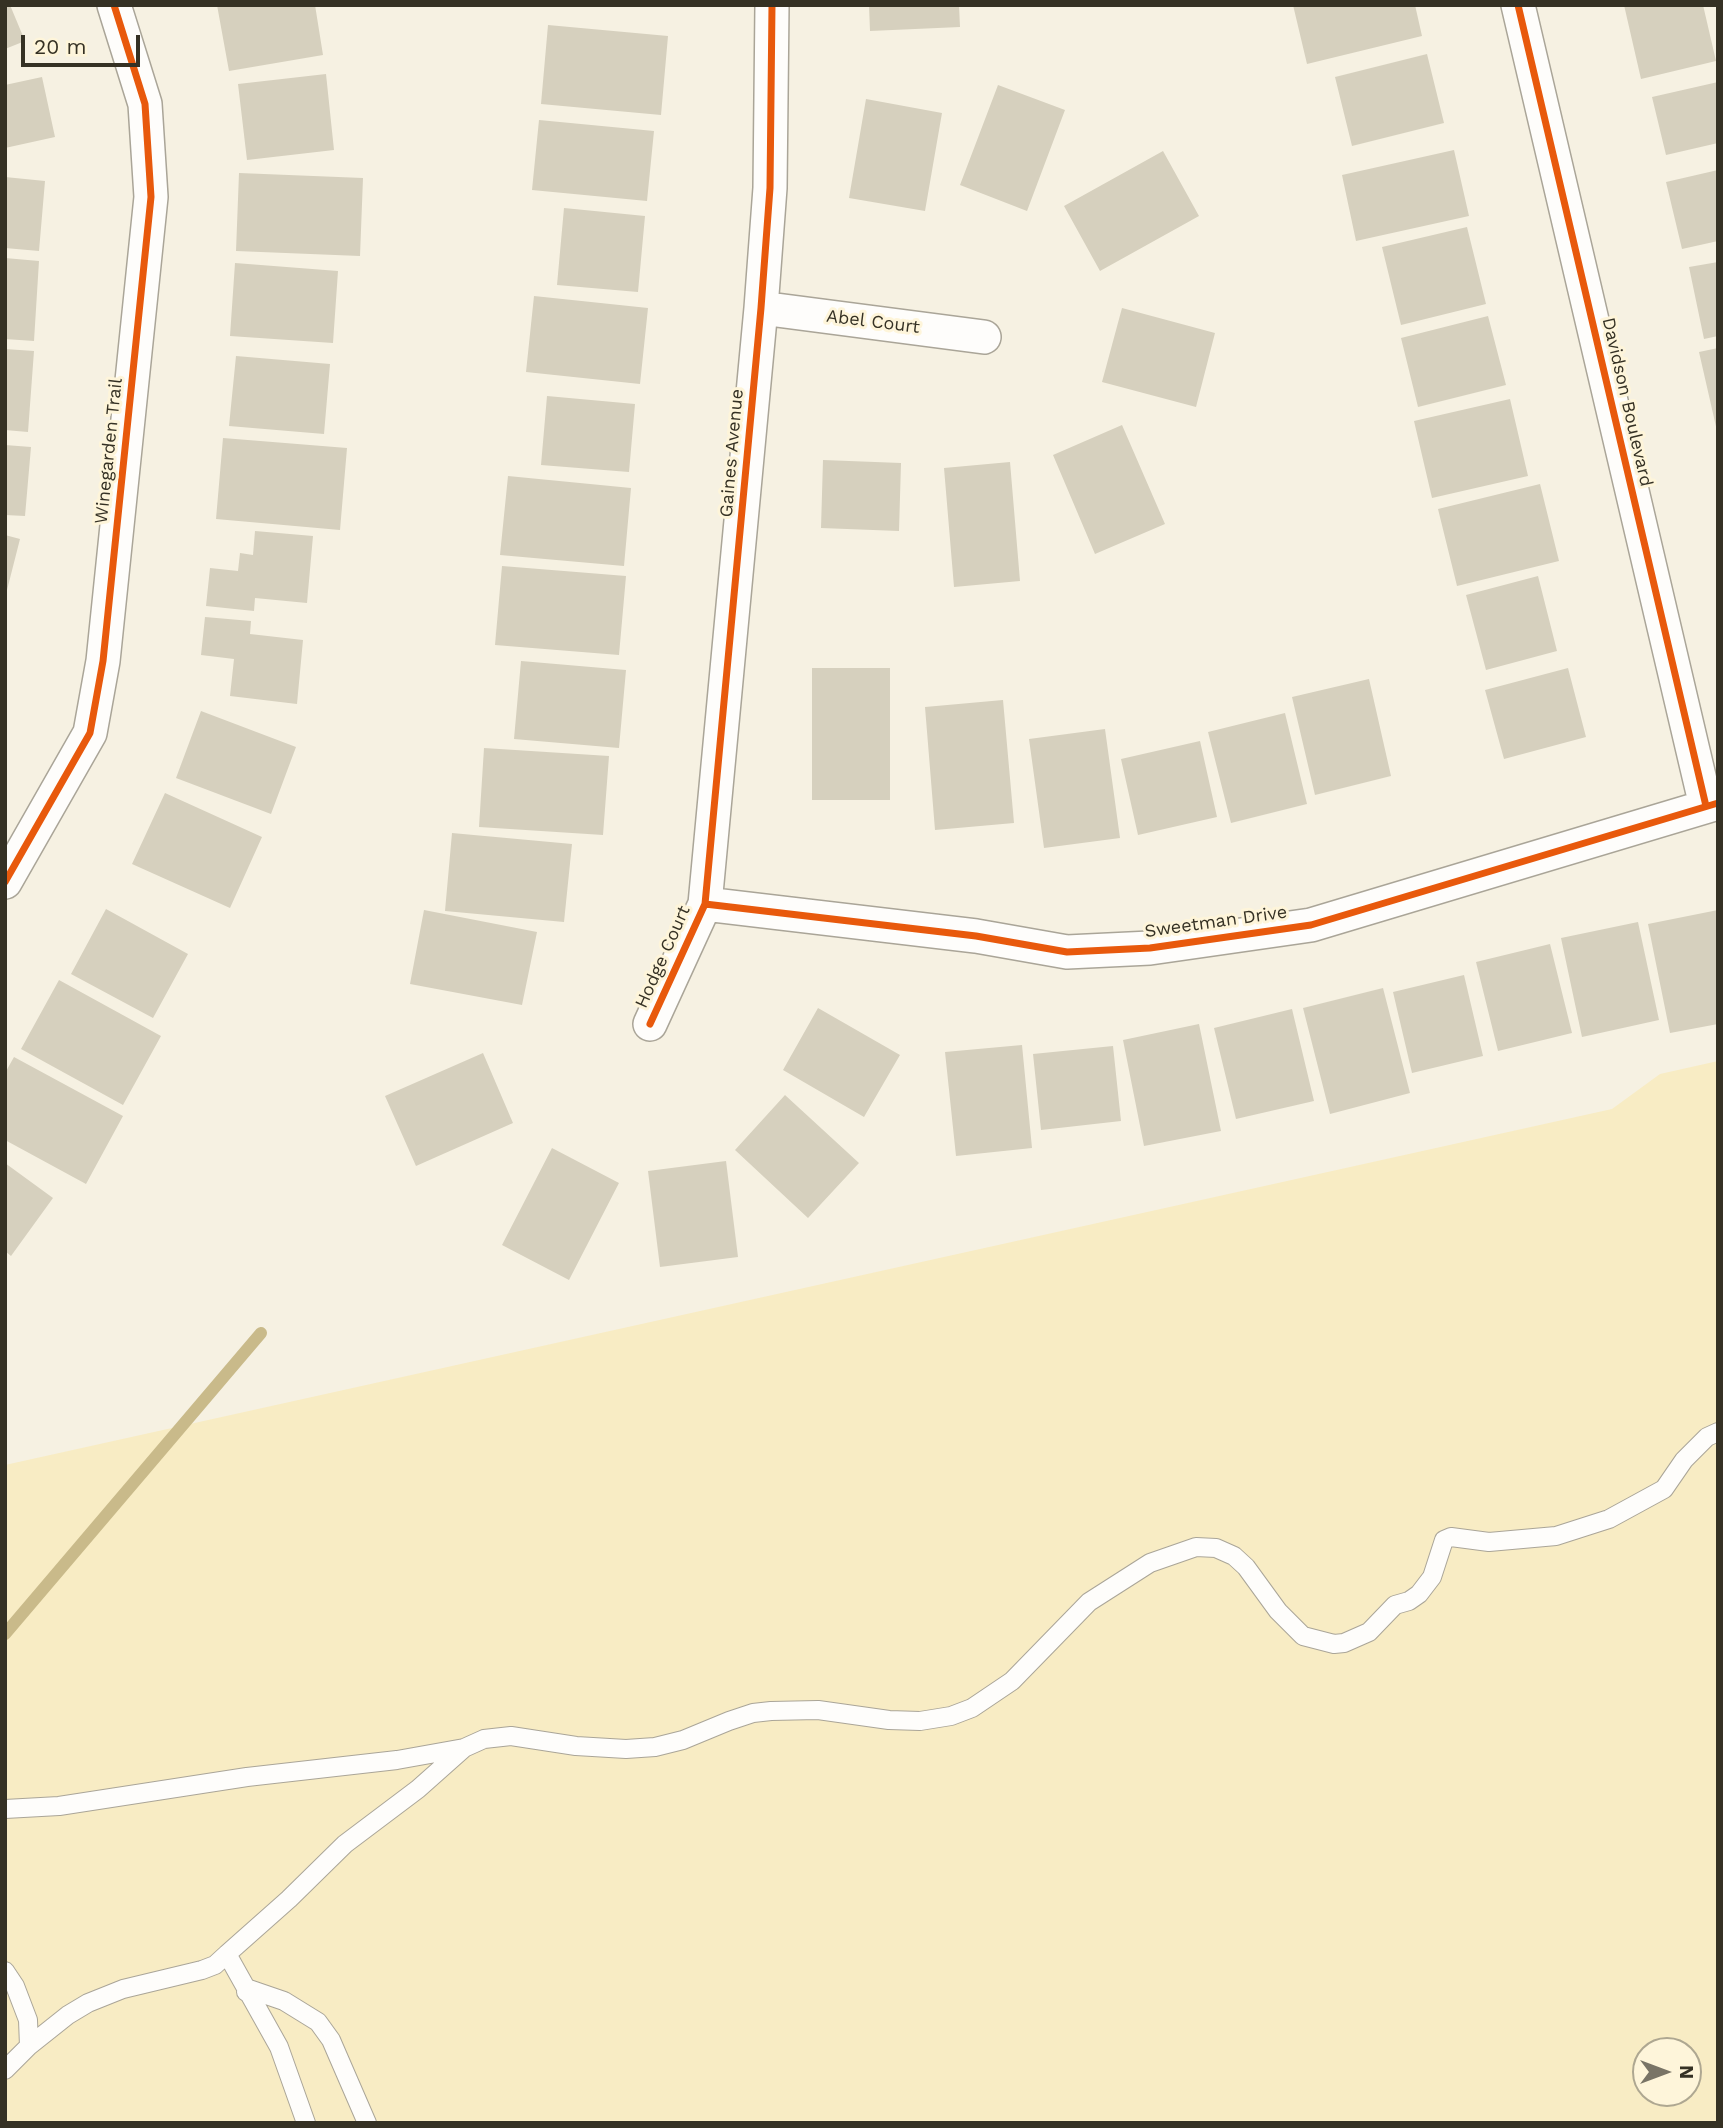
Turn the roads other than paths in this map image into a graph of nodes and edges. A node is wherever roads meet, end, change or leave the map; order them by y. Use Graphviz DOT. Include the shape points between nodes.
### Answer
graph roads {
  1 [pos="114,5"];
  2 [pos="772,5"];
  3 [pos="1518,5"];
  4 [pos="761,308"];
  5 [pos="984,337"];
  6 [pos="1712,804"];
  7 [pos="5,882"];
  8 [pos="705,904"];
  9 [pos="650,1024"];
  10 [pos="1718,1432"];
  11 [pos="464,1748"];
  12 [pos="5,1809"];
  13 [pos="227,1954"];
  14 [pos="5,1971"];
  15 [pos="246,1992"];
  16 [pos="29,2046"];
  17 [pos="5,2070"];
  18 [pos="306,2123"];
  19 [pos="367,2123"];
  1 -- 7 [label="street, Winegarden Trail" via="145,104 150,197 103,662 90,733"];
  2 -- 4 [label="street, Gaines Avenue" via="770,188"];
  3 -- 6 [label="street, Davidson Boulevard"];
  4 -- 5 [label="street, Abel Court"];
  4 -- 8 [label="street, Gaines Avenue"];
  6 -- 8 [label="street, Sweetman Drive" via="1311,925 1150,948 1068,952 976,936"];
  8 -- 9 [label="street, Hodge Court"];
  10 -- 11 [label="lane" via="1684,1460 1664,1489 1609,1519 1556,1536 1489,1542 1444,1540 1432,1577 1419,1594 1395,1605 1369,1632 1344,1643 1303,1636 1234,1556 1196,1546 1150,1563 1100,1594 1012,1681 972,1708 951,1716 920,1721 818,1710 771,1711 655,1746 626,1749 512,1736 484,1739"];
  11 -- 12 [label="lane" via="94,1802"];
  11 -- 13 [label="lane" via="418,1790 345,1844"];
  13 -- 15 [label="lane"];
  13 -- 16 [label="lane" via="202,1970 123,1989 88,2003"];
  14 -- 16 [label="lane" via="28,2020"];
  15 -- 18 [label="lane" via="279,2048"];
  15 -- 19 [label="lane" via="284,2001 318,2022 331,2040"];
  16 -- 17 [label="lane"];
}
